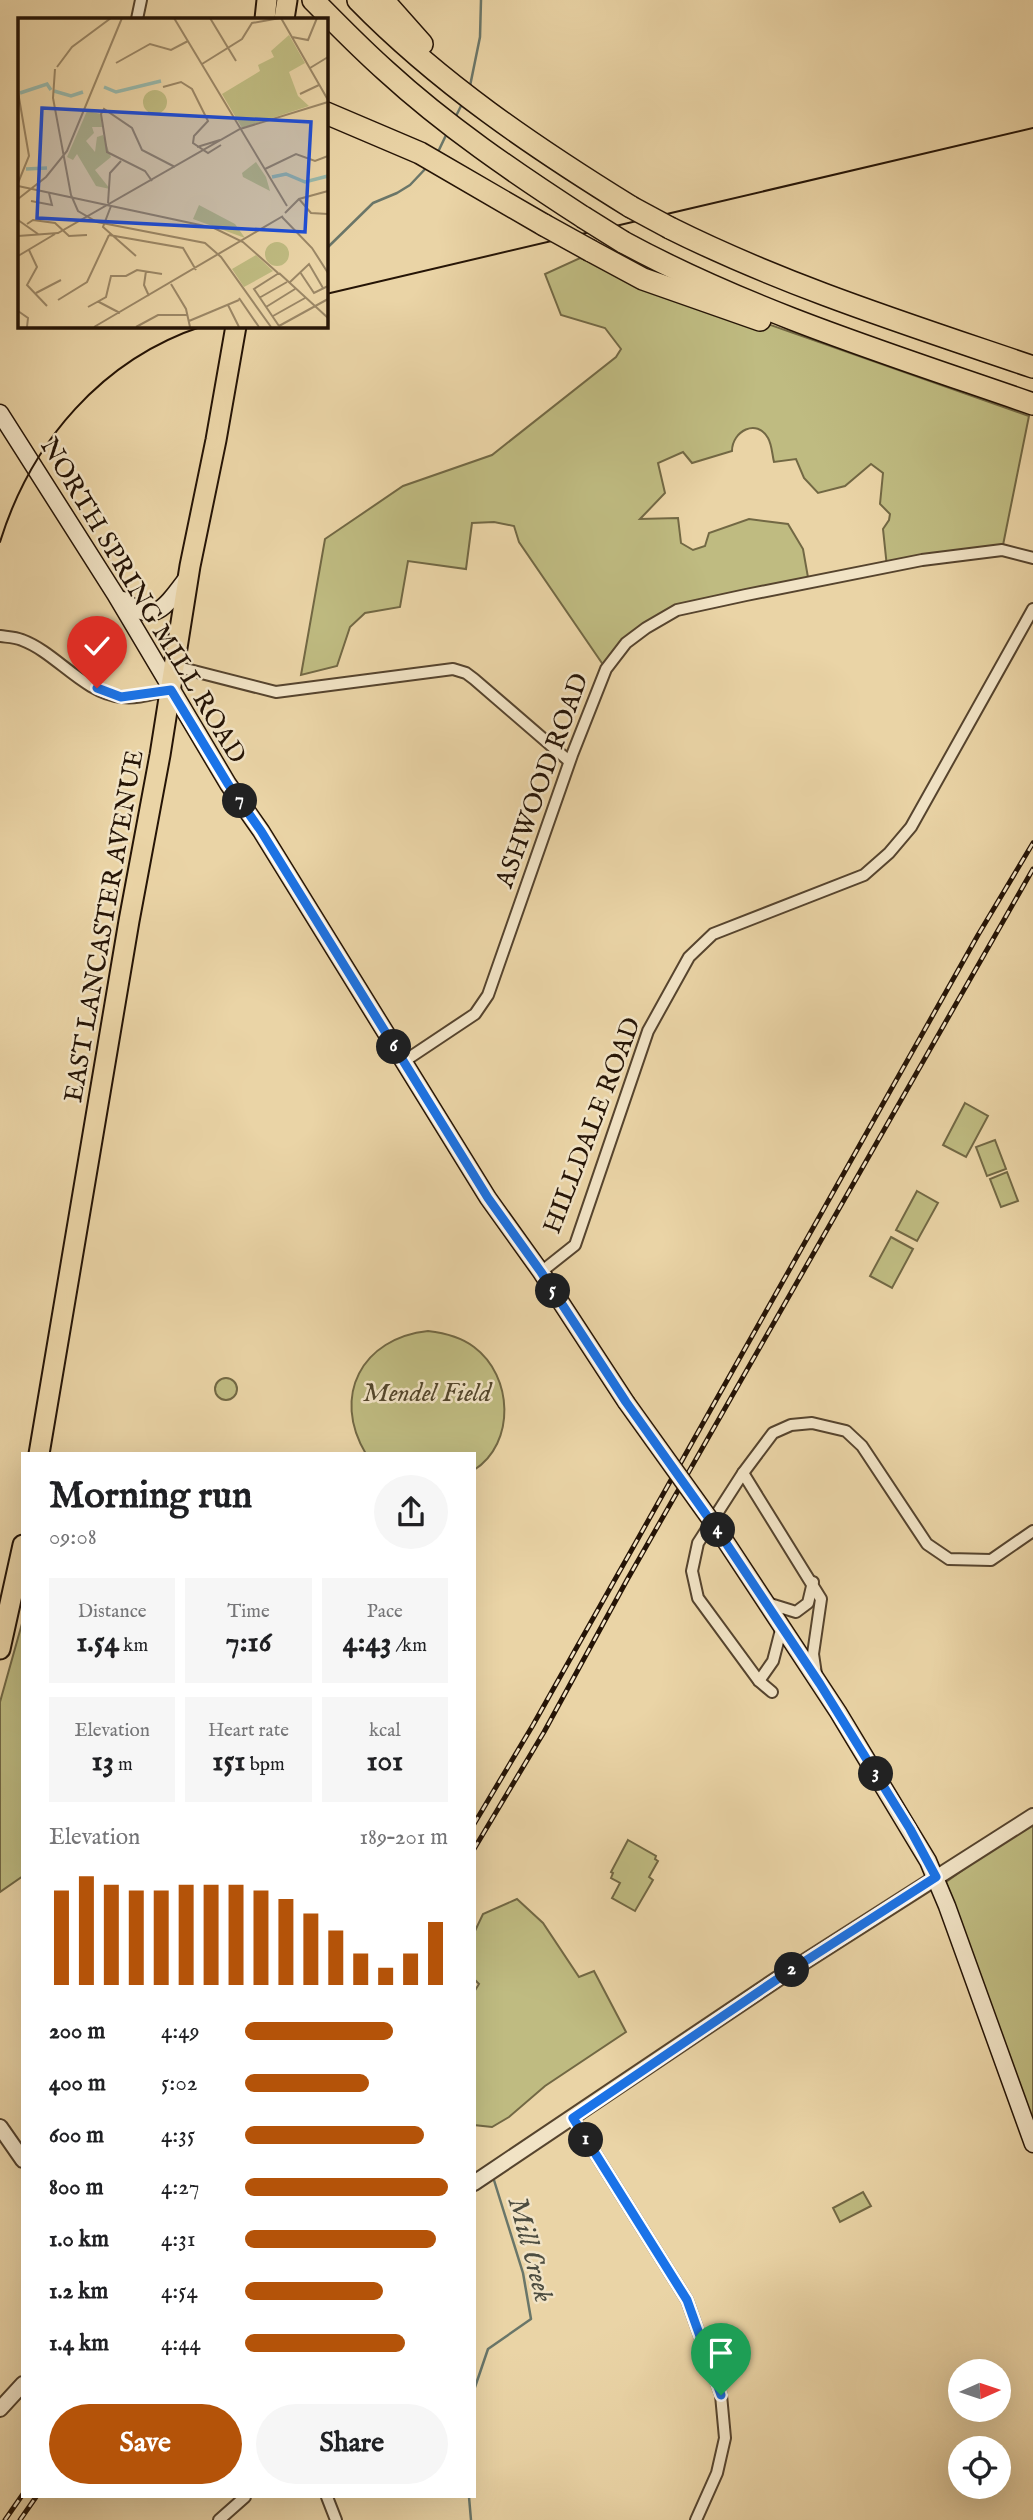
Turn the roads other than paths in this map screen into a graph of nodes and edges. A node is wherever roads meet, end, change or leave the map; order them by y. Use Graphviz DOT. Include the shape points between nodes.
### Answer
graph roads {
  1 [pos="141,0"];
  2 [pos="267,0"];
  3 [pos="287,0"];
  4 [pos="313,0"];
  5 [pos="358,0"];
  6 [pos="383,0"];
  7 [pos="137,18"];
  8 [pos="265,18"];
  9 [pos="284,18"];
  10 [pos="458,88"];
  11 [pos="336,121"];
  12 [pos="236,327"];
  13 [pos="1033,367"];
  14 [pos="937,370"];
  15 [pos="1033,404"];
  16 [pos="0,413"];
  17 [pos="1033,558"];
  18 [pos="188,577"];
  19 [pos="115,594"];
  20 [pos="1033,609"];
  21 [pos="0,636"];
  22 [pos="174,666"];
  23 [pos="171,690"];
  24 [pos="569,761"];
  25 [pos="403,1062"];
  26 [pos="541,1272"];
  27 [pos="39,1452"];
  28 [pos="743,1473"];
  29 [pos="1033,1531"];
  30 [pos="21,1554"];
  31 [pos="813,1582"];
  32 [pos="765,1602"];
  33 [pos="782,1626"];
  34 [pos="0,1649"];
  35 [pos="759,1681"];
  36 [pos="820,1684"];
  37 [pos="772,1692"];
  38 [pos="1033,1816"];
  39 [pos="936,1877"];
  40 [pos="573,2118"];
  41 [pos="0,2127"];
  42 [pos="1033,2144"];
  43 [pos="21,2157"];
  44 [pos="476,2182"];
  45 [pos="21,2386"];
  46 [pos="0,2409"];
  47 [pos="244,2498"];
  48 [pos="327,2498"];
  49 [pos="219,2520"];
  50 [pos="336,2520"];
  51 [pos="696,2520"];
  1 -- 7 [label="street"];
  2 -- 8 [label="highway"];
  3 -- 9 [label="highway"];
  4 -- 14 [label="highway, bridge" via="438,114 623,242 732,295"];
  5 -- 10 [label="highway"];
  6 -- 10 [label="highway"];
  10 -- 13 [label="highway, bridge" via="566,166 631,207 718,252 835,299"];
  11 -- 14 [label="highway, bridge" via="419,153 643,279 836,347"];
  12 -- 18 [label="highway, EAST LANCASTER AVENUE"];
  14 -- 15 [label="highway"];
  16 -- 19 [label="main road, NORTH SPRING MILL ROAD"];
  17 -- 24 [label="street, ASHWOOD ROAD" via="1002,550 922,560 677,610 626,643 606,669"];
  18 -- 19 [label="main road" via="162,608 150,613 136,611"];
  18 -- 22 [label="highway, EAST LANCASTER AVENUE"];
  19 -- 23 [label="main road, NORTH SPRING MILL ROAD"];
  20 -- 26 [label="street, HILLDALE ROAD" via="911,827 889,853 864,875 713,934 689,957 648,1031 575,1245"];
  21 -- 23 [label="street" via="28,643 114,695 136,697"];
  22 -- 23 [label="highway, EAST LANCASTER AVENUE"];
  22 -- 24 [label="street" via="276,692 453,669 474,679"];
  23 -- 25 [label="main road, NORTH SPRING MILL ROAD"];
  23 -- 27 [label="highway, EAST LANCASTER AVENUE"];
  24 -- 25 [label="street, ASHWOOD ROAD" via="488,995 475,1014"];
  25 -- 26 [label="main road, NORTH SPRING MILL ROAD" via="488,1198"];
  26 -- 32 [label="main road, NORTH SPRING MILL ROAD, bridge"];
  28 -- 29 [label="street" via="773,1433 812,1423 846,1431 862,1446 927,1544 949,1559 991,1560"];
  28 -- 31 [label="street"];
  28 -- 35 [label="street" via="698,1542 692,1571 698,1598"];
  30 -- 34 [label="highway"];
  31 -- 32 [label="street" via="808,1603 796,1612"];
  31 -- 36 [label="street" via="821,1599 813,1654"];
  32 -- 33 [label="main road, NORTH SPRING MILL ROAD"];
  33 -- 35 [label="street" via="773,1661"];
  33 -- 36 [label="main road, NORTH SPRING MILL ROAD"];
  35 -- 37 [label="street"];
  36 -- 39 [label="main road, NORTH SPRING MILL ROAD"];
  38 -- 39 [label="street"];
  39 -- 40 [label="street"];
  39 -- 42 [label="main road, NORTH SPRING MILL ROAD"];
  40 -- 44 [label="street"];
  40 -- 51 [label="street" via="687,2300 721,2395 725,2438 717,2473"];
  41 -- 43 [label="street"];
  45 -- 46 [label="street"];
  47 -- 49 [label="street"];
  48 -- 50 [label="street"];
}
